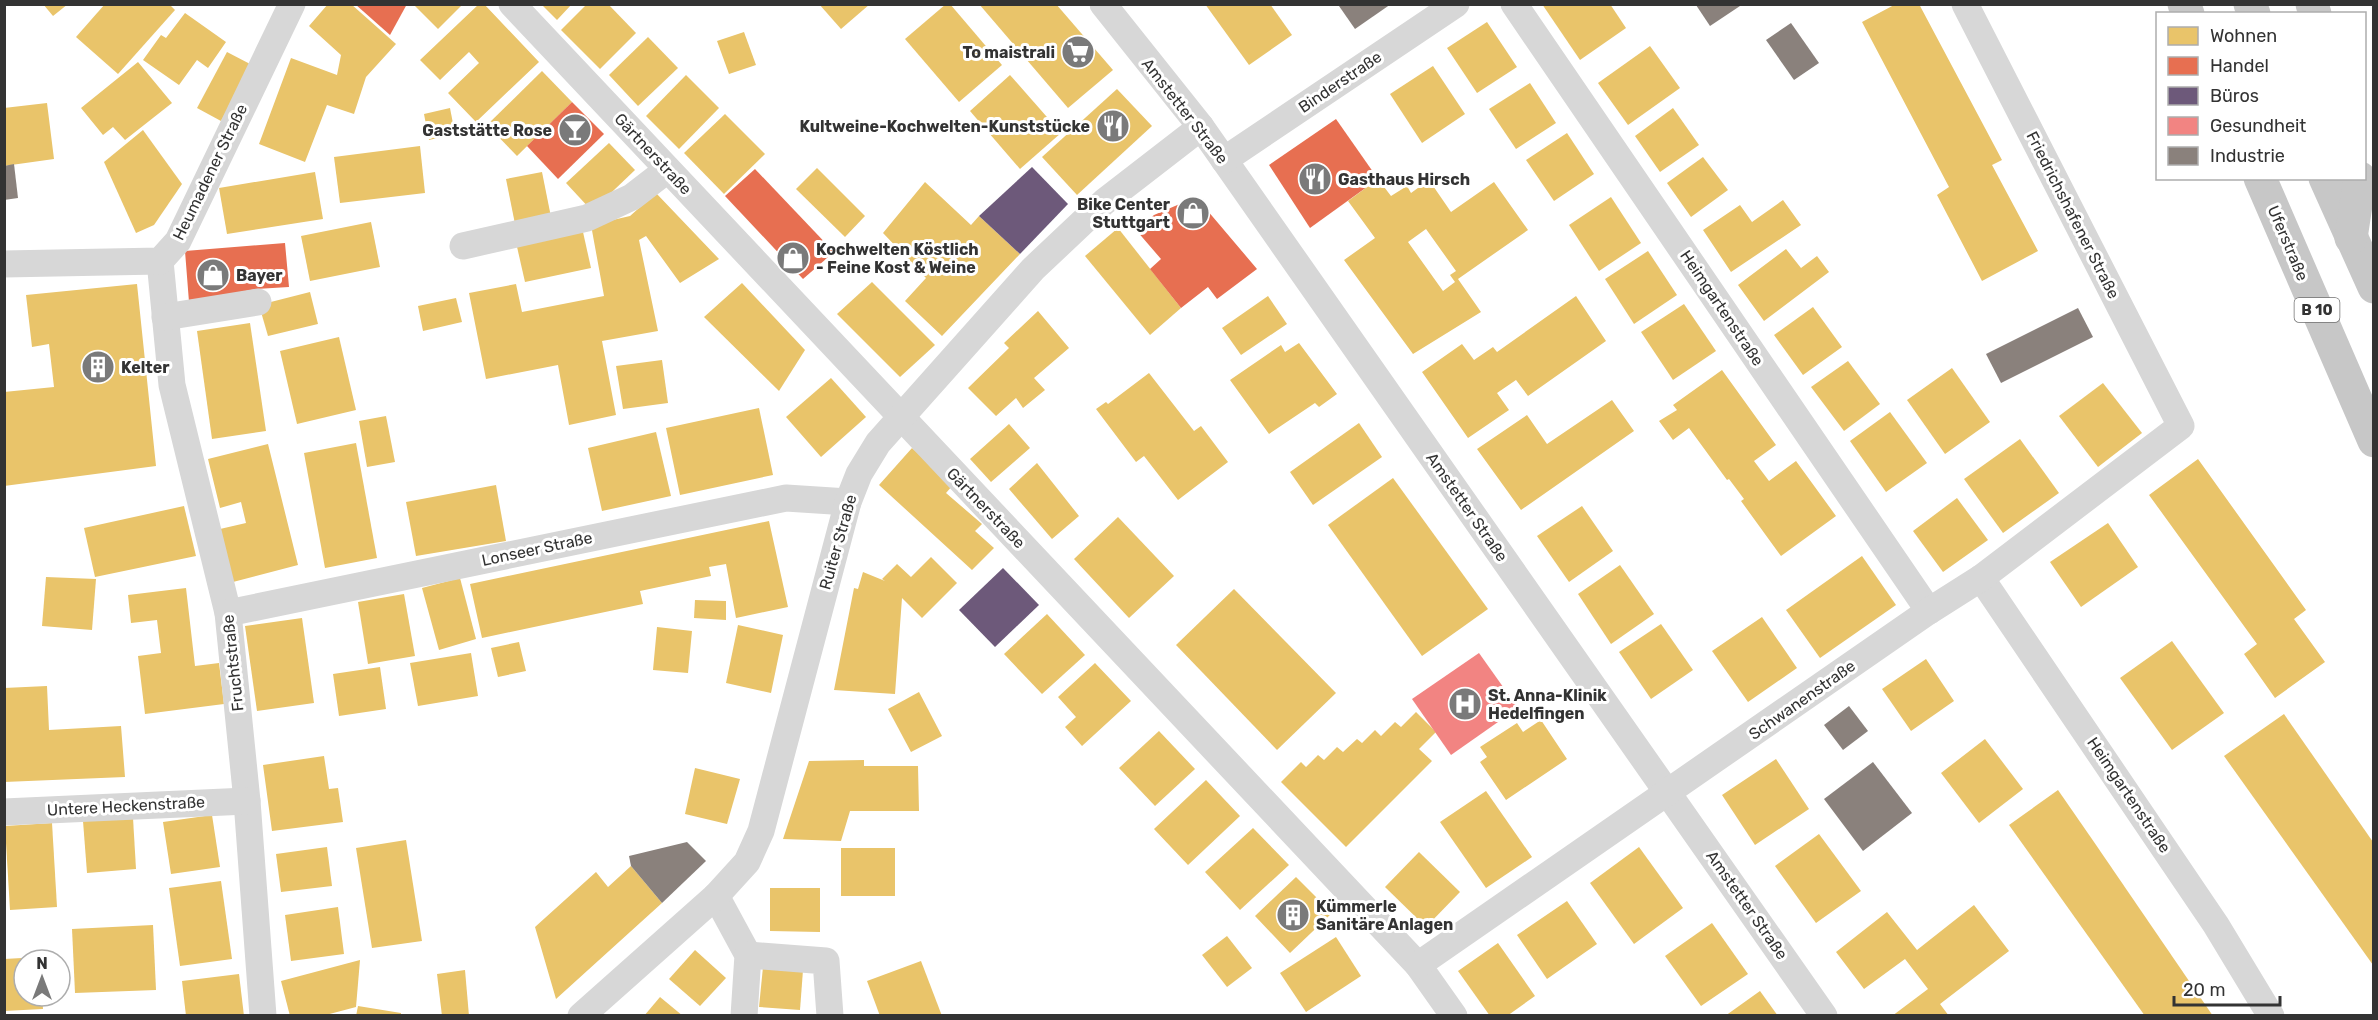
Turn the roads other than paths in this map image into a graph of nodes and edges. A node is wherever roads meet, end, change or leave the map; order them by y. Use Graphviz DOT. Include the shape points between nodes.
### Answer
graph roads {
  1 [pos="512,4"];
  2 [pos="1103,4"];
  3 [pos="1456,4"];
  4 [pos="1514,4"];
  5 [pos="1965,4"];
  6 [pos="286,6"];
  7 [pos="1201,127"];
  8 [pos="1224,160"];
  9 [pos="668,170"];
  10 [pos="2261,180"];
  11 [pos="2326,180"];
  12 [pos="2360,180"];
  13 [pos="2351,238"];
  14 [pos="463,246"];
  15 [pos="160,261"];
  16 [pos="8,264"];
  17 [pos="2373,287"];
  18 [pos="258,302"];
  19 [pos="165,317"];
  20 [pos="899,418"];
  21 [pos="2181,426"];
  22 [pos="2373,441"];
  23 [pos="848,502"];
  24 [pos="1981,578"];
  25 [pos="1929,611"];
  26 [pos="228,613"];
  27 [pos="1669,794"];
  28 [pos="247,801"];
  29 [pos="4,812"];
  30 [pos="716,896"];
  31 [pos="748,955"];
  32 [pos="1418,965"];
  33 [pos="262,1016"];
  34 [pos="580,1016"];
  35 [pos="744,1016"];
  36 [pos="830,1016"];
  37 [pos="1454,1016"];
  38 [pos="1824,1016"];
  39 [pos="2271,1016"];
  1 -- 9 [label="street, Gärtnerstraße"];
  2 -- 7 [label="street, Amstetter Straße"];
  3 -- 8 [label="street, Binderstraße"];
  4 -- 25 [label="street, Heimgartenstraße"];
  5 -- 21 [label="street, Friedrichshafener Straße"];
  6 -- 15 [label="street, Heumadener Straße" via="178,241"];
  7 -- 8 [label="street, Amstetter Straße"];
  7 -- 20 [label="street, Ruiter Straße" via="1104,202 1033,269"];
  8 -- 27 [label="street, Amstetter Straße"];
  9 -- 14 [label="street" via="632,197 587,218"];
  9 -- 20 [label="street, Gärtnerstraße"];
  10 -- 22 [label="highway, Uferstraße / B 10"];
  11 -- 13 [label="highway"];
  12 -- 13 [label="highway"];
  13 -- 17 [label="highway"];
  15 -- 16 [label="street"];
  15 -- 19 [label="street, Fruchtstraße"];
  18 -- 19 [label="street"];
  19 -- 26 [label="street, Fruchtstraße" via="172,385"];
  20 -- 23 [label="street, Ruiter Straße" via="859,474"];
  20 -- 32 [label="street, Gärtnerstraße"];
  21 -- 24 [label="street, Schwanenstraße"];
  23 -- 26 [label="street, Lonseer Straße" via="786,498"];
  23 -- 30 [label="street, Ruiter Straße" via="761,831 747,862"];
  24 -- 25 [label="street, Schwanenstraße"];
  24 -- 39 [label="street, Heimgartenstraße" via="2210,916"];
  25 -- 27 [label="street, Schwanenstraße"];
  26 -- 28 [label="street, Fruchtstraße"];
  27 -- 32 [label="street, Schwanenstraße"];
  27 -- 38 [label="street, Amstetter Straße"];
  28 -- 29 [label="street, Untere Heckenstraße"];
  28 -- 33 [label="street, Fruchtstraße"];
  30 -- 31 [label="street"];
  30 -- 34 [label="street, Ruiter Straße"];
  31 -- 35 [label="street"];
  31 -- 36 [label="street" via="826,961"];
  32 -- 37 [label="street, Gärtnerstraße"];
}
